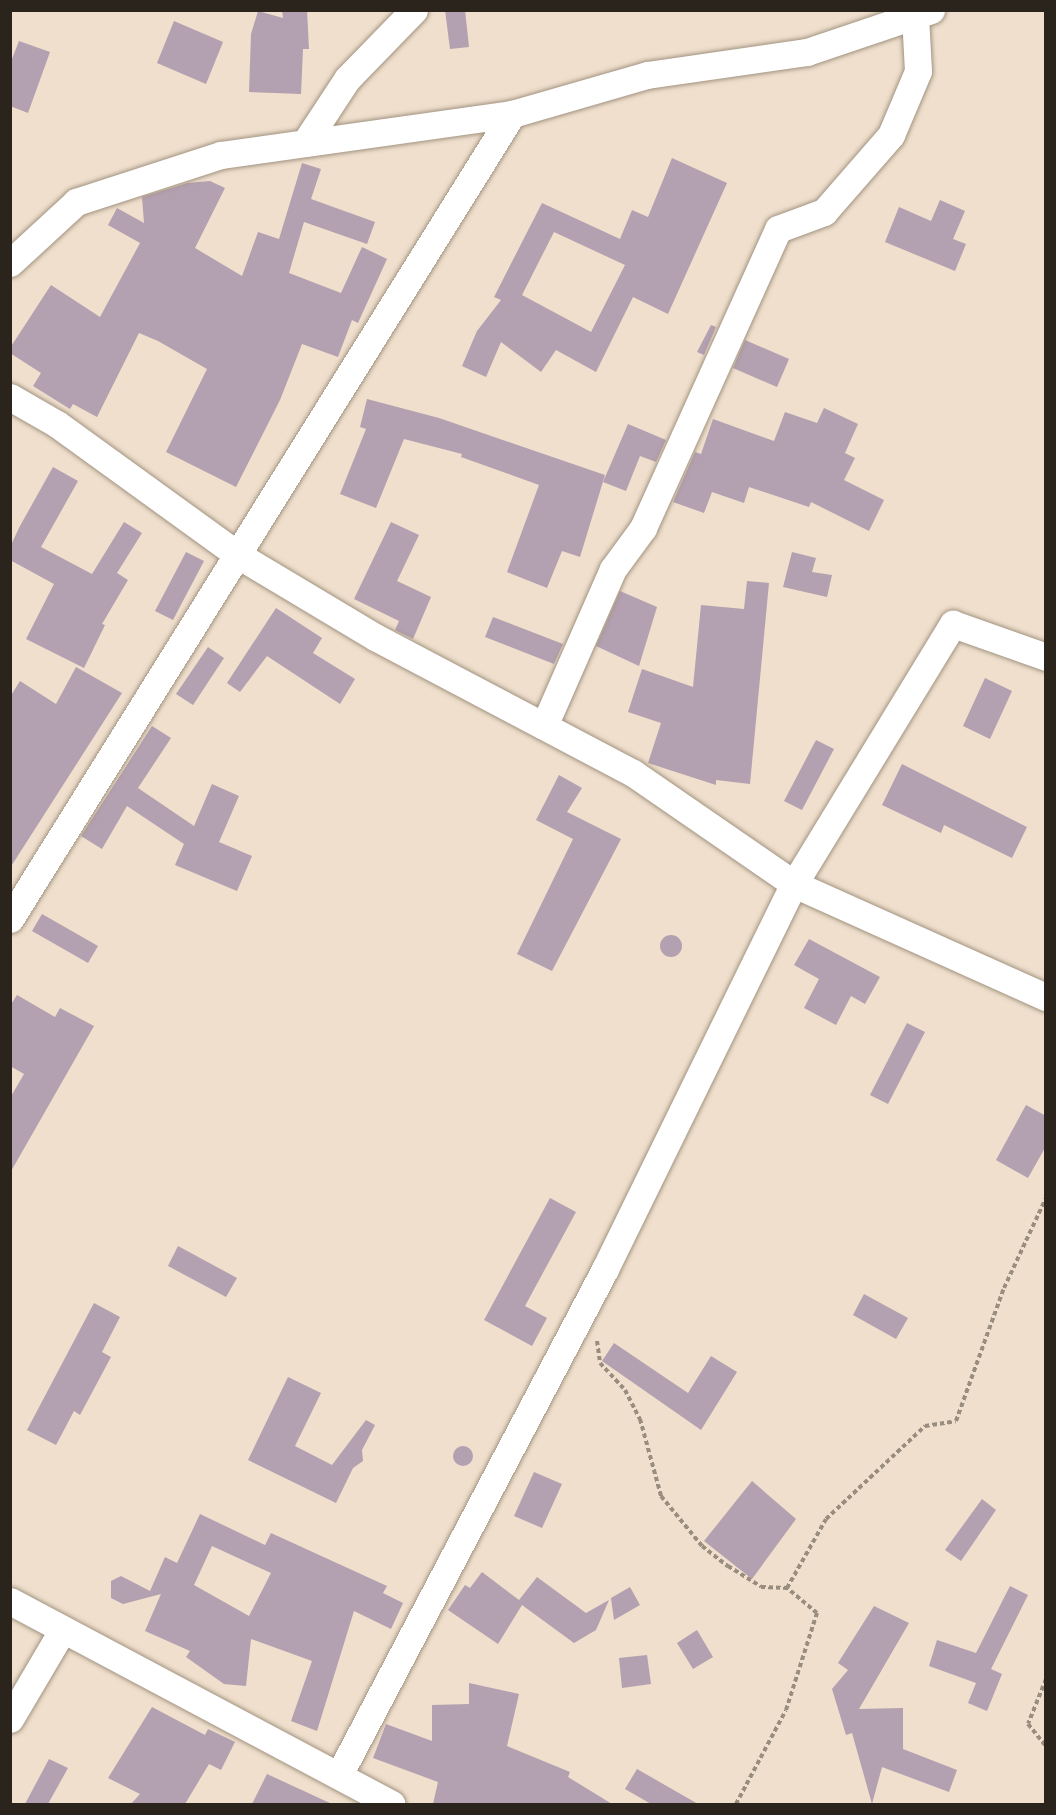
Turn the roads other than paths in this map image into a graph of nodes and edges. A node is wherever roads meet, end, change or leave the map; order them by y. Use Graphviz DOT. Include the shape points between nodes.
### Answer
graph roads {
  1 [pos="414,10"];
  2 [pos="923,13"];
  3 [pos="512,114"];
  4 [pos="305,143"];
  5 [pos="10,263"];
  6 [pos="10,397"];
  7 [pos="237,555"];
  8 [pos="1046,657"];
  9 [pos="544,726"];
  10 [pos="794,884"];
  11 [pos="10,919"];
  12 [pos="1046,997"];
  13 [pos="10,1601"];
  14 [pos="63,1629"];
  15 [pos="10,1719"];
  16 [pos="339,1775"];
  17 [pos="391,1804"];
  1 -- 4 [label="street" via="347,79"];
  2 -- 3 [label="street" via="807,52 647,75"];
  2 -- 9 [label="street" via="918,71 891,135 824,212 778,228 644,528 613,569"];
  3 -- 4 [label="street"];
  3 -- 7 [label="street"];
  4 -- 5 [label="street" via="221,155 76,202"];
  6 -- 7 [label="street" via="57,424"];
  7 -- 9 [label="street" via="375,637"];
  7 -- 11 [label="street"];
  8 -- 10 [label="street" via="953,624"];
  9 -- 10 [label="street" via="633,773"];
  10 -- 12 [label="street"];
  10 -- 16 [label="street" via="605,1269"];
  13 -- 14 [label="street"];
  14 -- 15 [label="street"];
  14 -- 16 [label="street"];
  16 -- 17 [label="street"];
}
